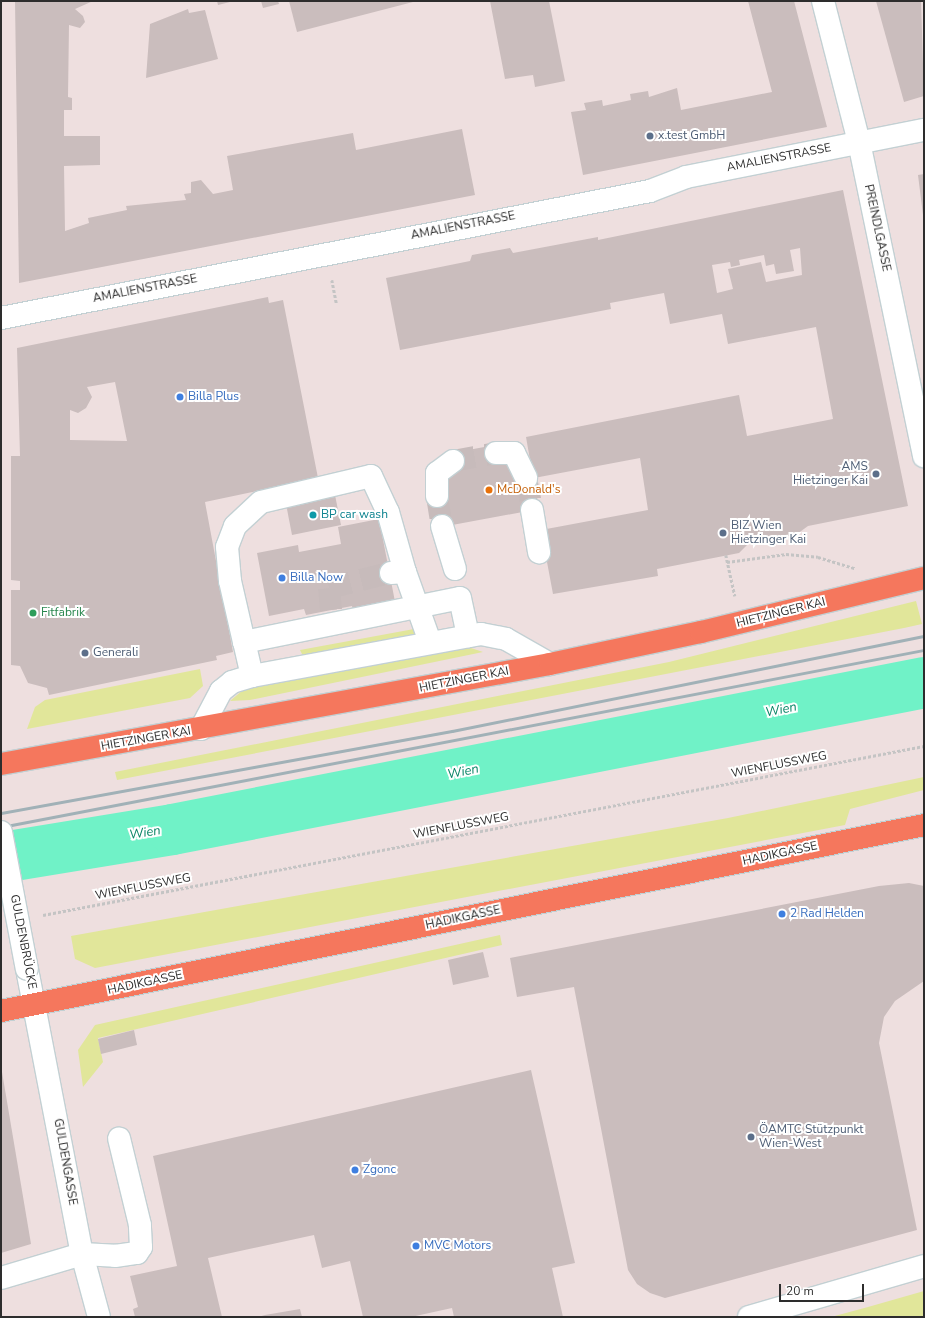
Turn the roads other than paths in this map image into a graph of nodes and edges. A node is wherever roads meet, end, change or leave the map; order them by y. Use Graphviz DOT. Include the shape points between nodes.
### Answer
graph roads {
  1 [pos="823,1"];
  2 [pos="924,130"];
  3 [pos="859,142"];
  4 [pos="1,318"];
  5 [pos="496,453"];
  6 [pos="924,456"];
  7 [pos="453,461"];
  8 [pos="526,478"];
  9 [pos="436,496"];
  10 [pos="532,510"];
  11 [pos="442,526"];
  12 [pos="539,552"];
  13 [pos="455,569"];
  14 [pos="924,578"];
  15 [pos="418,609"];
  16 [pos="468,636"];
  17 [pos="244,642"];
  18 [pos="430,642"];
  19 [pos="550,664"];
  20 [pos="252,676"];
  21 [pos="201,729"];
  22 [pos="1,764"];
  23 [pos="924,825"];
  24 [pos="1,832"];
  25 [pos="35,1005"];
  26 [pos="1,1011"];
  27 [pos="119,1138"];
  28 [pos="82,1254"];
  29 [pos="924,1266"];
  30 [pos="1,1278"];
  31 [pos="99,1317"];
  32 [pos="749,1317"];
  1 -- 3 [label="street, PREINDLGASSE"];
  2 -- 3 [label="street, AMALIENSTRASSE"];
  3 -- 4 [label="street, AMALIENSTRASSE" via="686,177 650,191"];
  3 -- 6 [label="street, PREINDLGASSE"];
  5 -- 8 [label="street" via="514,453"];
  7 -- 9 [label="street" via="437,473"];
  10 -- 12 [label="street"];
  11 -- 13 [label="street"];
  14 -- 19 [label="main road, HIETZINGER KAI" via="701,632"];
  15 -- 16 [label="street" via="460,598"];
  15 -- 17 [label="street" via="332,618"];
  15 -- 17 [label="street" via="397,573 388,512 371,476 262,502 236,526 227,547 230,581"];
  15 -- 18 [label="street"];
  16 -- 18 [label="street"];
  16 -- 19 [label="street" via="506,639"];
  17 -- 20 [label="street"];
  18 -- 20 [label="street"];
  19 -- 21 [label="main road, HIETZINGER KAI"];
  20 -- 21 [label="street" via="232,682 221,691"];
  21 -- 22 [label="main road, HIETZINGER KAI"];
  23 -- 25 [label="main road, HADIKGASSE"];
  24 -- 25 [label="street, GULDENBRÜCKE, bridge"];
  25 -- 26 [label="main road, HADIKGASSE"];
  25 -- 28 [label="street, GULDENGASSE"];
  27 -- 28 [label="street" via="140,1225 141,1247 130,1255"];
  28 -- 30 [label="street"];
  28 -- 31 [label="street, GULDENGASSE"];
  29 -- 32 [label="street"];
}
